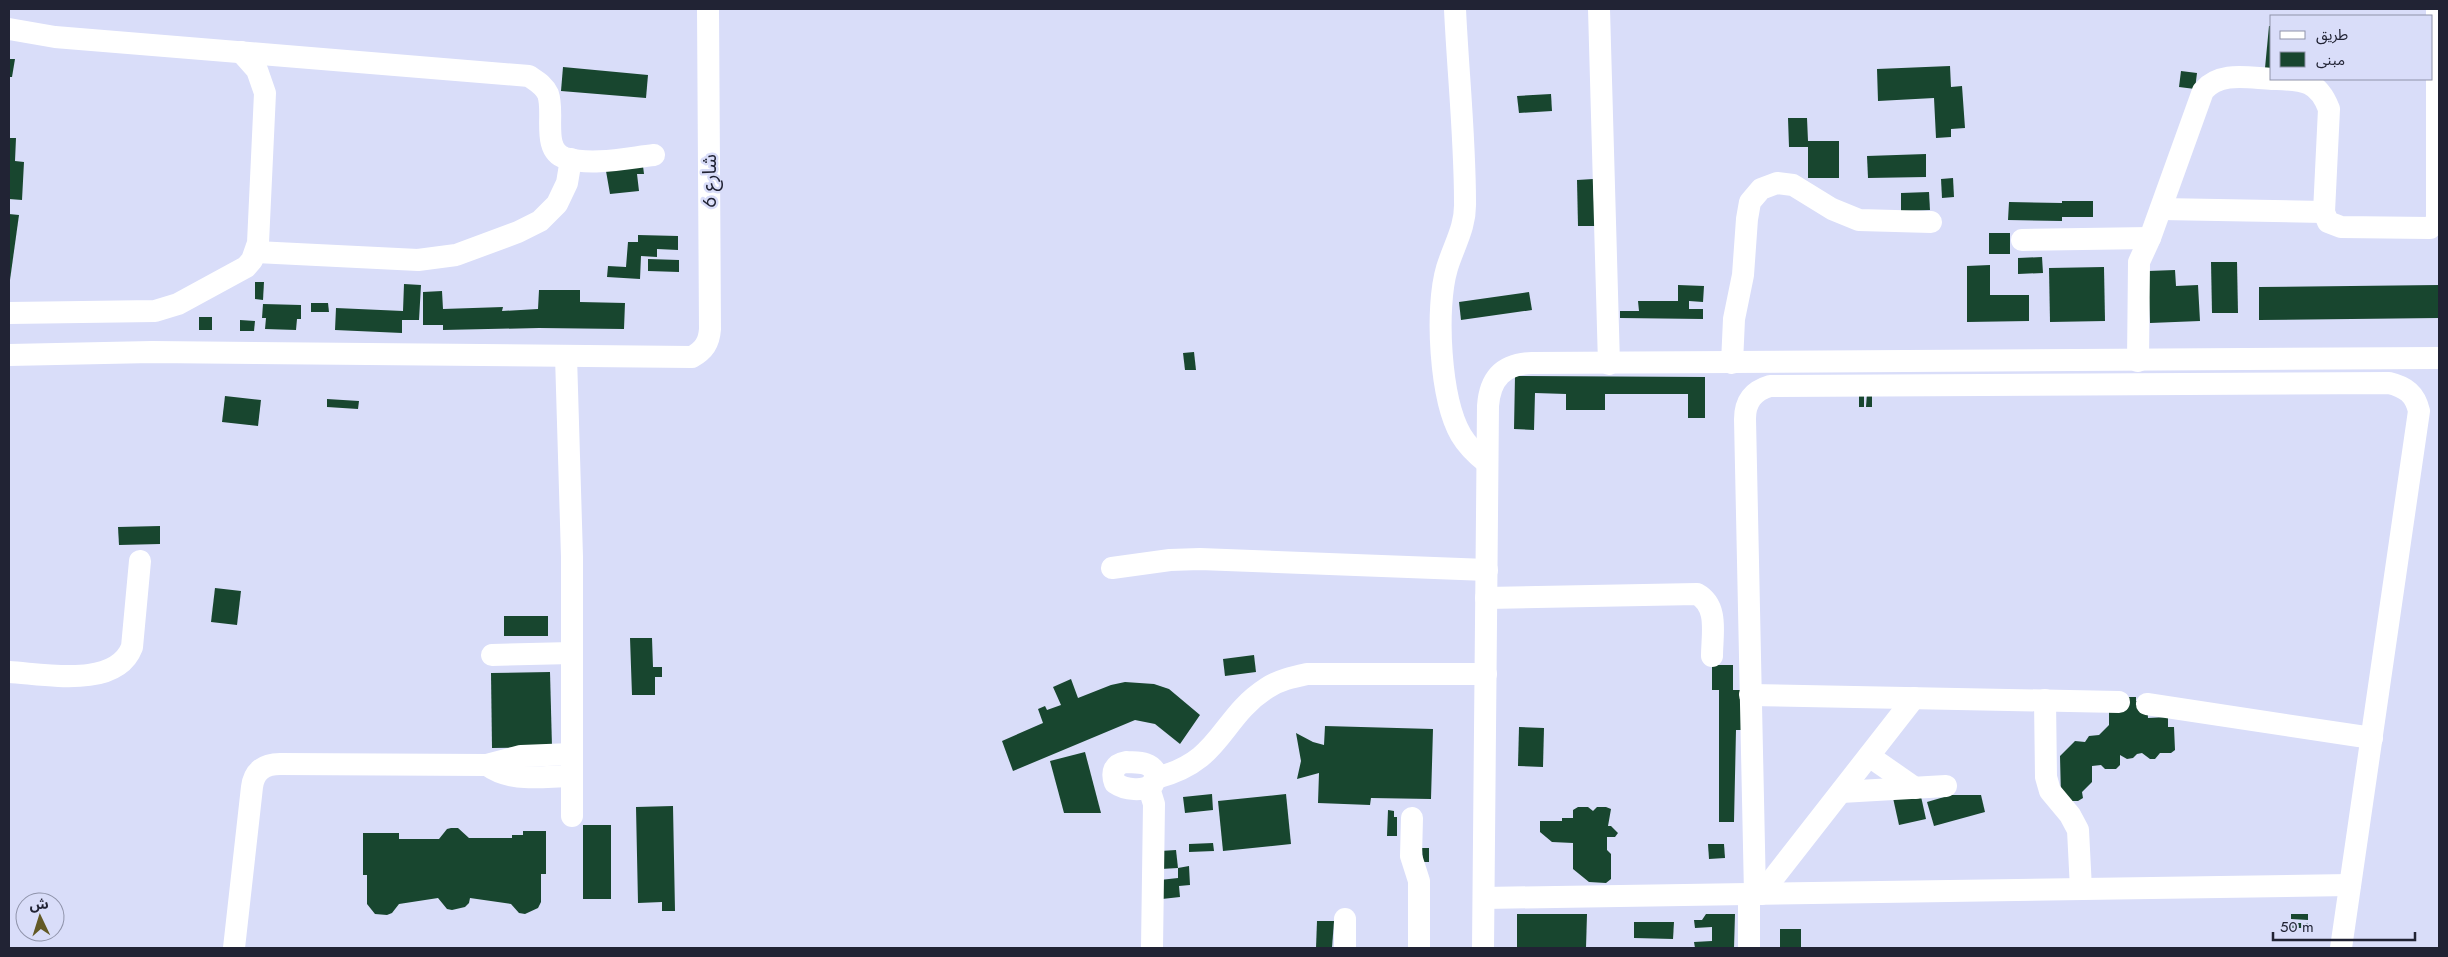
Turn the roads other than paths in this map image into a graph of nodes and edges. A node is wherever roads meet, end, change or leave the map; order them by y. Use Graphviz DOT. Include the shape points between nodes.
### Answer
graph roads {
  1 [pos="708,9"];
  2 [pos="1455,9"];
  3 [pos="1599,9"];
  4 [pos="2437,9"];
  5 [pos="9,29"];
  6 [pos="241,52"];
  7 [pos="2270,79"];
  8 [pos="2303,80"];
  9 [pos="654,155"];
  10 [pos="571,159"];
  11 [pos="2161,209"];
  12 [pos="2324,212"];
  13 [pos="1931,222"];
  14 [pos="2150,238"];
  15 [pos="2022,240"];
  16 [pos="256,252"];
  17 [pos="9,313"];
  18 [pos="9,355"];
  19 [pos="566,356"];
  20 [pos="2439,358"];
  21 [pos="2138,361"];
  22 [pos="1732,363"];
  23 [pos="1608,364"];
  24 [pos="1488,463"];
  25 [pos="140,561"];
  26 [pos="1112,568"];
  27 [pos="1487,570"];
  28 [pos="1486,598"];
  29 [pos="572,649"];
  30 [pos="493,651"];
  31 [pos="1712,656"];
  32 [pos="9,672"];
  33 [pos="1486,674"];
  34 [pos="1750,695"];
  35 [pos="1914,698"];
  36 [pos="2045,700"];
  37 [pos="2119,702"];
  38 [pos="2147,704"];
  39 [pos="2372,738"];
  40 [pos="1869,756"];
  41 [pos="572,765"];
  42 [pos="1946,786"];
  43 [pos="1915,788"];
  44 [pos="1841,792"];
  45 [pos="572,816"];
  46 [pos="1412,818"];
  47 [pos="2350,885"];
  48 [pos="2081,889"];
  49 [pos="1755,894"];
  50 [pos="1484,898"];
  51 [pos="1346,919"];
  52 [pos="234,948"];
  53 [pos="1152,948"];
  54 [pos="1345,948"];
  55 [pos="1419,948"];
  56 [pos="1483,948"];
  57 [pos="1749,948"];
  58 [pos="2340,948"];
  1 -- 19 [label="street, شارع 6" via="709,341 702,351 681,359"];
  2 -- 24 [label="street" via="1466,203 1460,237 1444,283 1441,348 1454,418 1472,450"];
  3 -- 23 [label="street"];
  4 -- 12 [label="street" via="2436,222 2430,228 2337,227 2328,222"];
  5 -- 6 [label="street" via="55,37"];
  6 -- 10 [label="street" via="529,76 548,94 553,148 558,154"];
  6 -- 16 [label="street" via="258,70 265,93"];
  7 -- 11 [label="street" via="2222,78 2209,85 2200,98"];
  8 -- 12 [label="street" via="2315,86 2326,103 2329,122"];
  9 -- 10 [label="street"];
  10 -- 16 [label="street" via="568,182 557,204 540,221 456,255 418,260"];
  11 -- 12 [label="street"];
  11 -- 14 [label="street"];
  13 -- 22 [label="street" via="1859,220 1832,209 1793,185 1777,183 1761,189 1750,202 1747,219 1743,275 1734,319"];
  14 -- 15 [label="street"];
  14 -- 21 [label="street" via="2138,270"];
  16 -- 17 [label="street" via="239,273 178,304 155,310"];
  18 -- 19 [label="street" via="162,352"];
  19 -- 29 [label="street"];
  20 -- 21 [label="street"];
  21 -- 22 [label="street"];
  22 -- 23 [label="street"];
  23 -- 24 [label="street" via="1517,364 1504,369 1489,392"];
  24 -- 27 [label="street"];
  25 -- 32 [label="street" via="132,647 118,667 85,676"];
  26 -- 27 [label="street" via="1200,559"];
  27 -- 28 [label="street"];
  28 -- 31 [label="street" via="1697,594 1711,606"];
  28 -- 33 [label="street"];
  29 -- 30 [label="street"];
  29 -- 41 [label="street"];
  33 -- 50 [label="street"];
  33 -- 53 [label="street" via="1307,674 1286,678 1251,700 1205,755 1190,766 1152,783"];
  34 -- 35 [label="street"];
  34 -- 39 [label="street" via="1745,410 1754,394 1761,389 1770,386 2389,383 2410,391 2417,400 2419,412"];
  34 -- 49 [label="street"];
  35 -- 36 [label="street"];
  35 -- 40 [label="street"];
  36 -- 37 [label="street"];
  36 -- 48 [label="street" via="2046,777 2050,791 2078,830"];
  38 -- 39 [label="street"];
  39 -- 47 [label="street"];
  40 -- 43 [label="street"];
  40 -- 44 [label="street"];
  41 -- 45 [label="street"];
  41 -- 52 [label="street" via="521,756 487,765 280,764 264,767 253,779"];
  42 -- 43 [label="street"];
  43 -- 44 [label="street"];
  44 -- 49 [label="street"];
  46 -- 55 [label="street" via="1411,856 1419,880"];
  47 -- 48 [label="street"];
  47 -- 58 [label="street"];
  48 -- 49 [label="street"];
  49 -- 50 [label="street"];
  49 -- 57 [label="street"];
  50 -- 56 [label="street"];
  51 -- 54 [label="street"];
}
